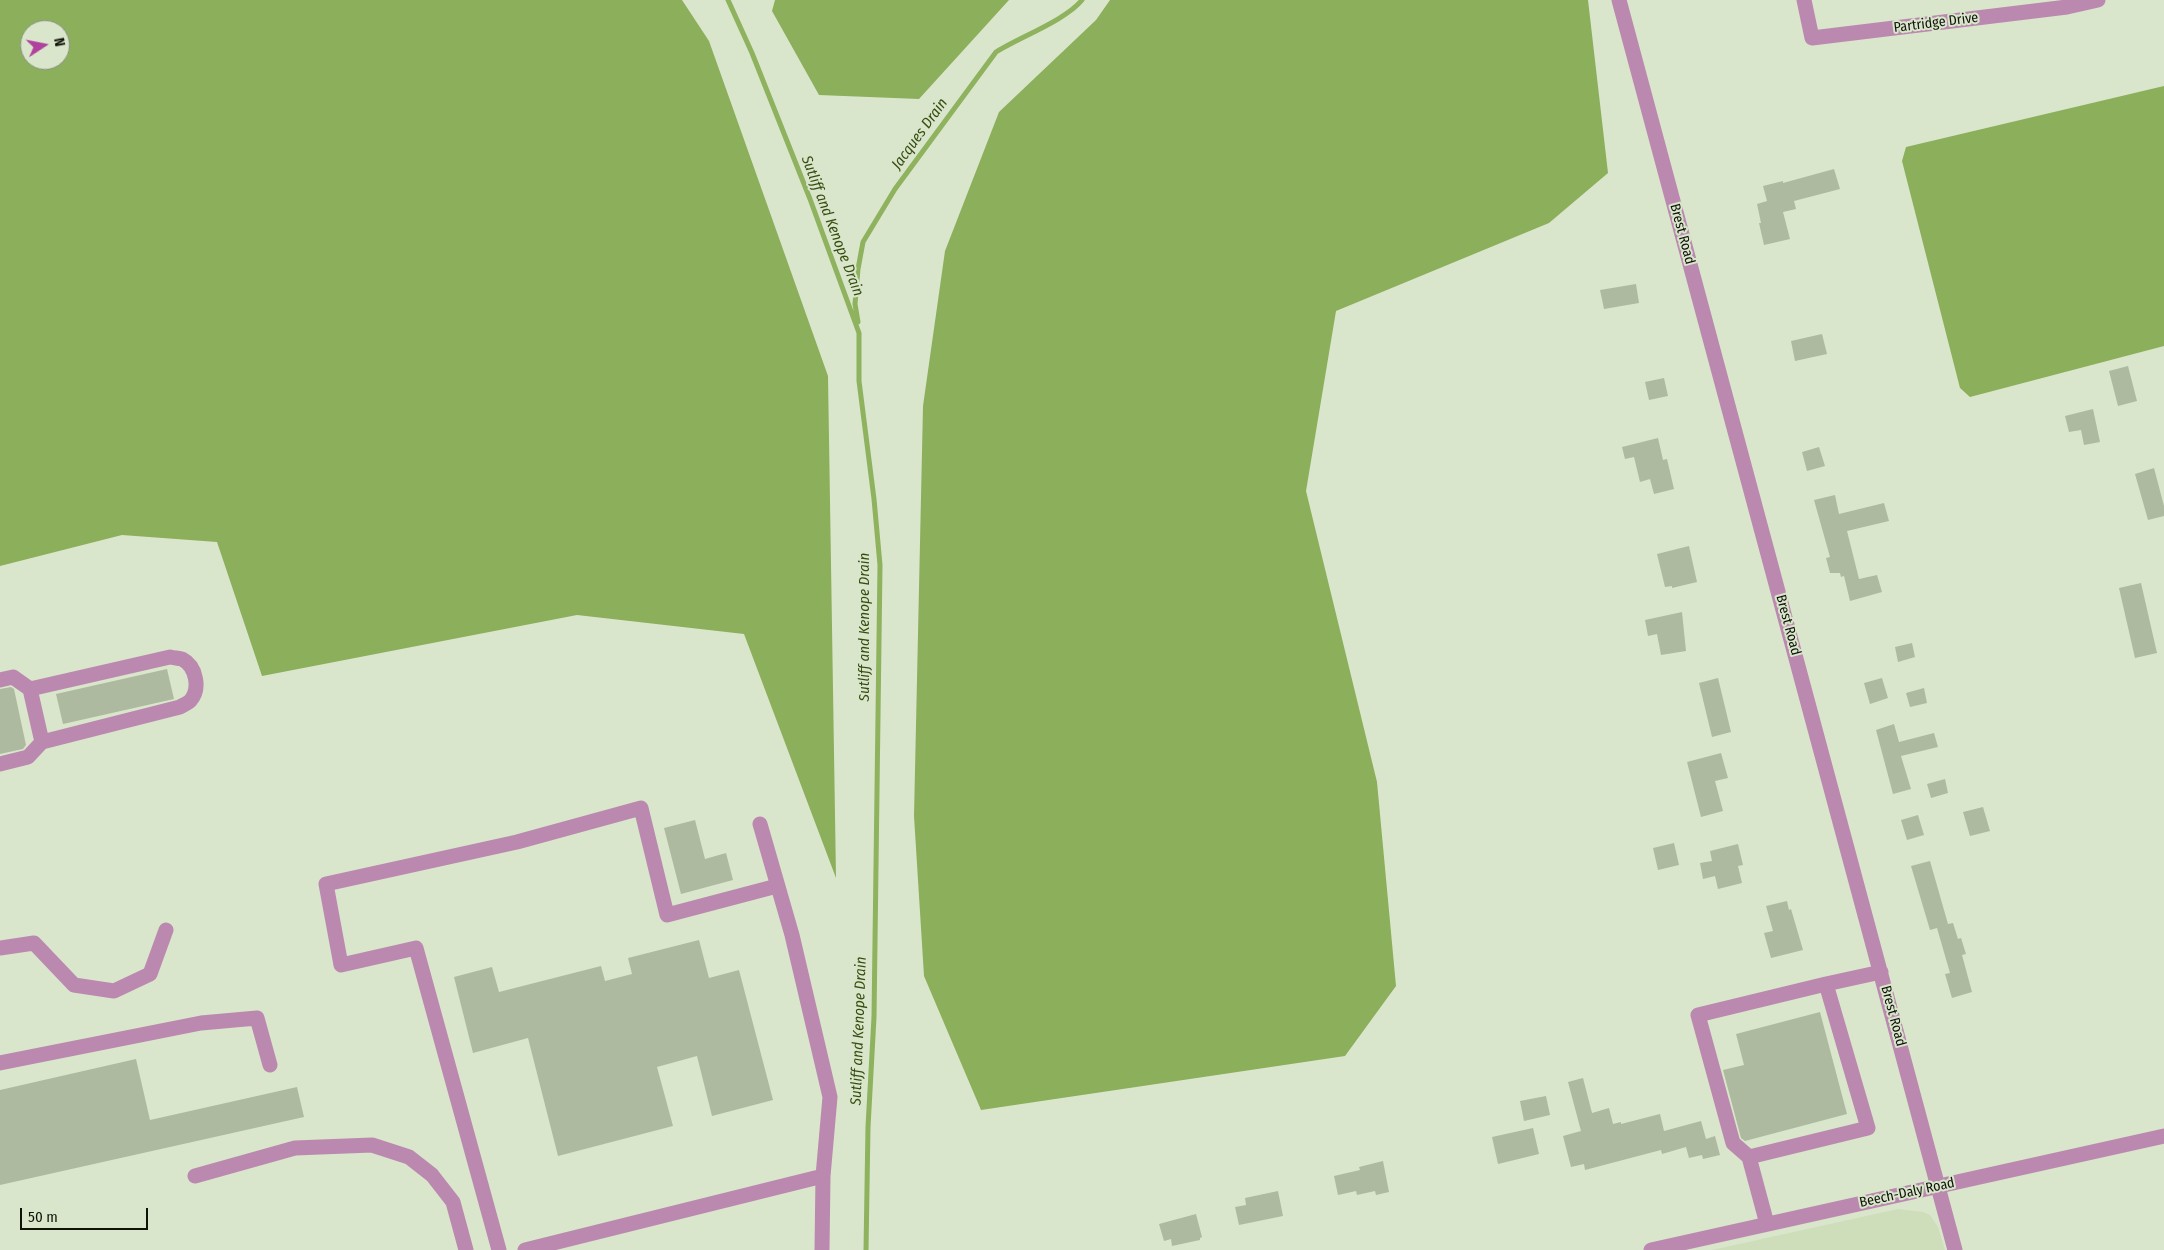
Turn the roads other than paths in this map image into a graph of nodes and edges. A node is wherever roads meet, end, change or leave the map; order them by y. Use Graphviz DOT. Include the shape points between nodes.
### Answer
graph roads {
  1 [pos="1619,0"];
  2 [pos="1804,0"];
  3 [pos="2098,0"];
  4 [pos="0,680"];
  5 [pos="30,689"];
  6 [pos="42,742"];
  7 [pos="0,764"];
  8 [pos="760,824"];
  9 [pos="777,886"];
  10 [pos="166,930"];
  11 [pos="0,948"];
  12 [pos="1881,972"];
  13 [pos="1826,984"];
  14 [pos="0,1063"];
  15 [pos="270,1065"];
  16 [pos="2164,1136"];
  17 [pos="1749,1157"];
  18 [pos="195,1176"];
  19 [pos="823,1176"];
  20 [pos="1939,1186"];
  21 [pos="1767,1224"];
  22 [pos="466,1250"];
  23 [pos="499,1250"];
  24 [pos="525,1250"];
  25 [pos="822,1250"];
  26 [pos="1651,1250"];
  27 [pos="1955,1250"];
  1 -- 12 [label="street, Brest Road"];
  2 -- 3 [label="street, Partridge Drive" via="1812,38 2067,7"];
  4 -- 5 [label="street" via="13,677"];
  5 -- 6 [label="street"];
  5 -- 6 [label="street" via="170,657 182,659 196,677 196,690 190,701 180,707"];
  6 -- 7 [label="street" via="28,758"];
  8 -- 9 [label="street"];
  9 -- 19 [label="street" via="792,934 830,1097"];
  9 -- 23 [label="street" via="667,914 641,808 517,842 326,884 341,965 416,948"];
  10 -- 11 [label="street" via="150,974 114,990 74,985 34,943"];
  12 -- 13 [label="street"];
  12 -- 20 [label="street, Brest Road"];
  13 -- 17 [label="street" via="1868,1128"];
  13 -- 17 [label="street" via="1698,1015 1733,1143"];
  14 -- 15 [label="street" via="201,1023 257,1018"];
  16 -- 20 [label="street, Beech-Daly Road"];
  17 -- 21 [label="street"];
  18 -- 22 [label="street" via="296,1148 372,1145 409,1157 432,1175 453,1202"];
  19 -- 24 [label="street"];
  19 -- 25 [label="street"];
  20 -- 21 [label="street, Beech-Daly Road"];
  20 -- 27 [label="street, Brest Road"];
  21 -- 26 [label="street, Beech-Daly Road"];
}
